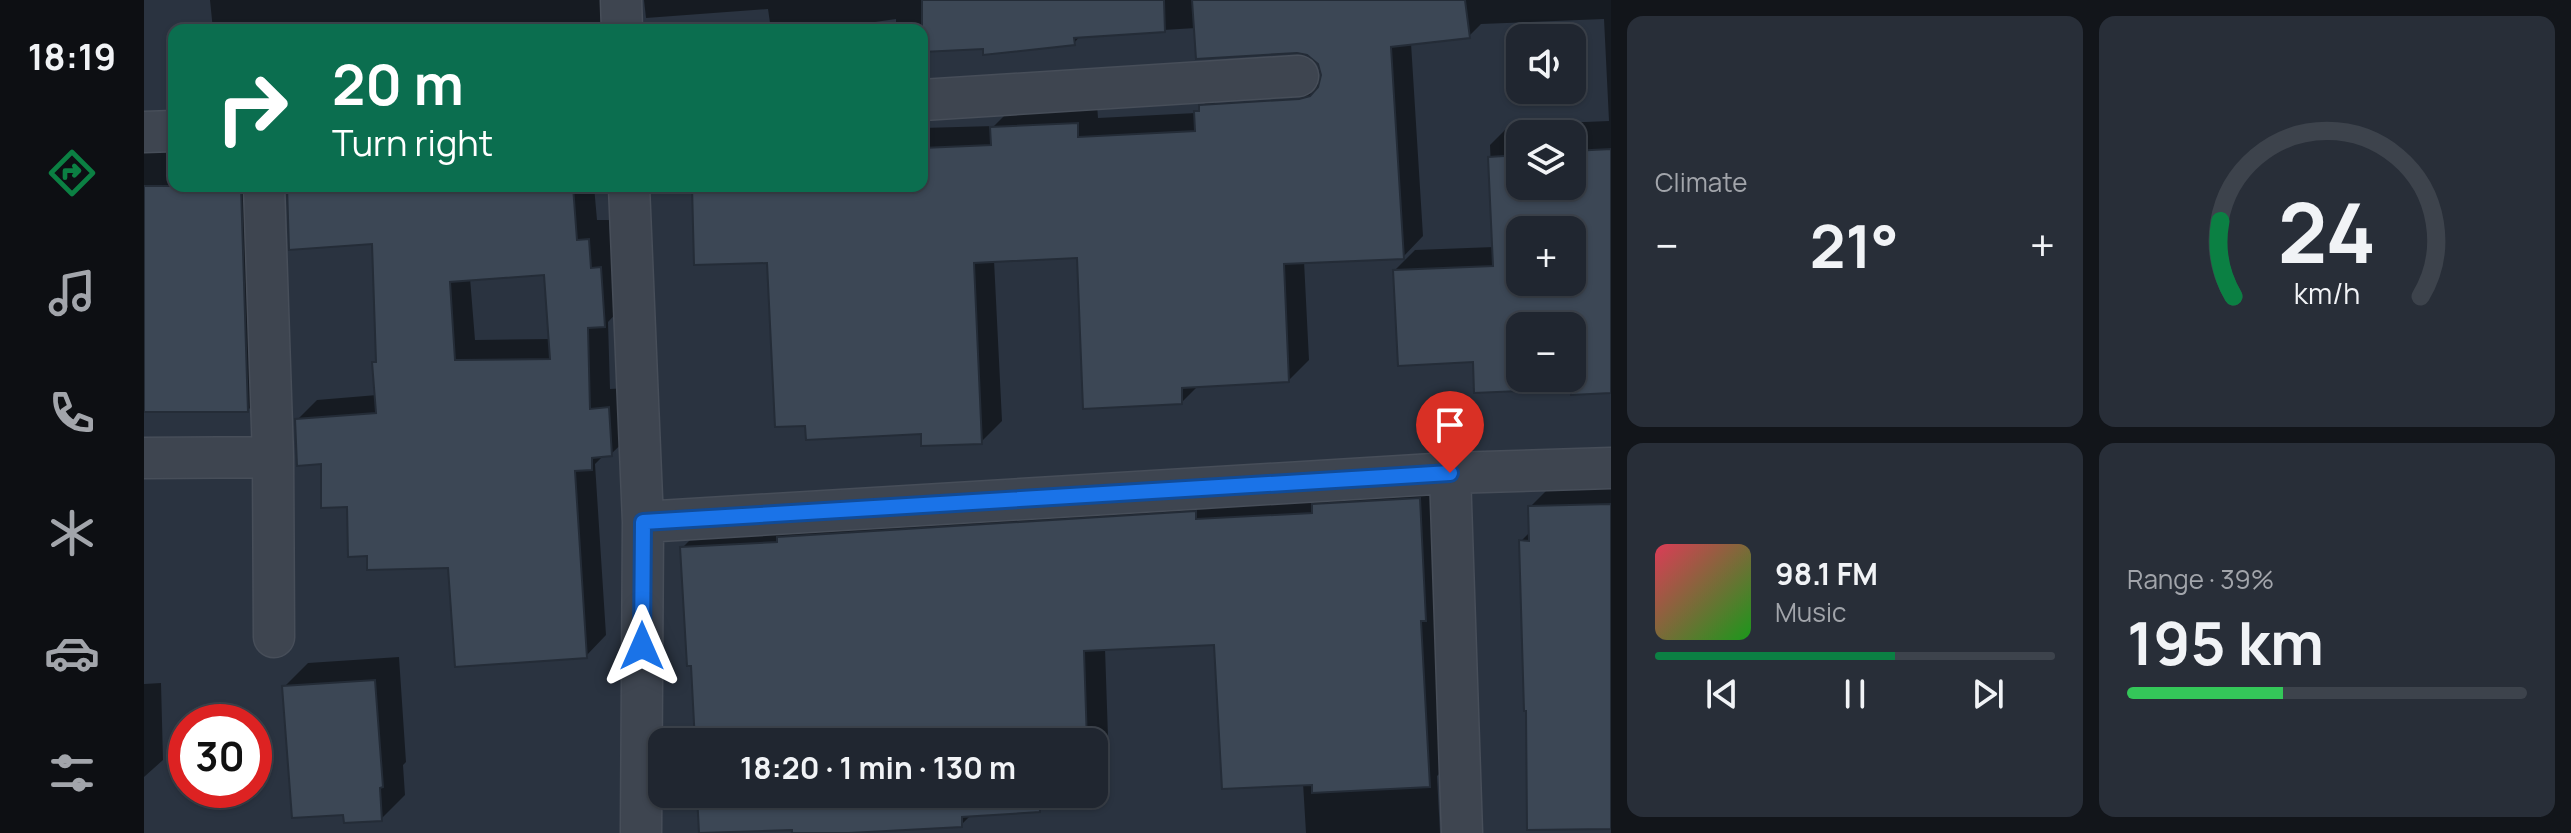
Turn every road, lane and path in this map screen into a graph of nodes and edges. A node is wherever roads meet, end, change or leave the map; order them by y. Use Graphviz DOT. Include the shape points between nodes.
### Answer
graph roads {
  1 [pos="621,0"];
  2 [pos="622,24"];
  3 [pos="1298,76"];
  4 [pos="928,100"];
  5 [pos="168,131"];
  6 [pos="144,132"];
  7 [pos="264,192"];
  8 [pos="629,192"];
  9 [pos="273,457"];
  10 [pos="144,458"];
  11 [pos="1611,468"];
  12 [pos="1450,473"];
  13 [pos="643,522"];
  14 [pos="274,637"];
  15 [pos="641,833"];
  16 [pos="1462,833"];
  1 -- 2 [label="street"];
  3 -- 4 [label="street"];
  5 -- 6 [label="street"];
  7 -- 9 [label="street"];
  8 -- 13 [label="street"];
  9 -- 10 [label="street"];
  9 -- 14 [label="street"];
  11 -- 12 [label="street"];
  12 -- 13 [label="street"];
  12 -- 16 [label="street"];
  13 -- 15 [label="street"];
}
